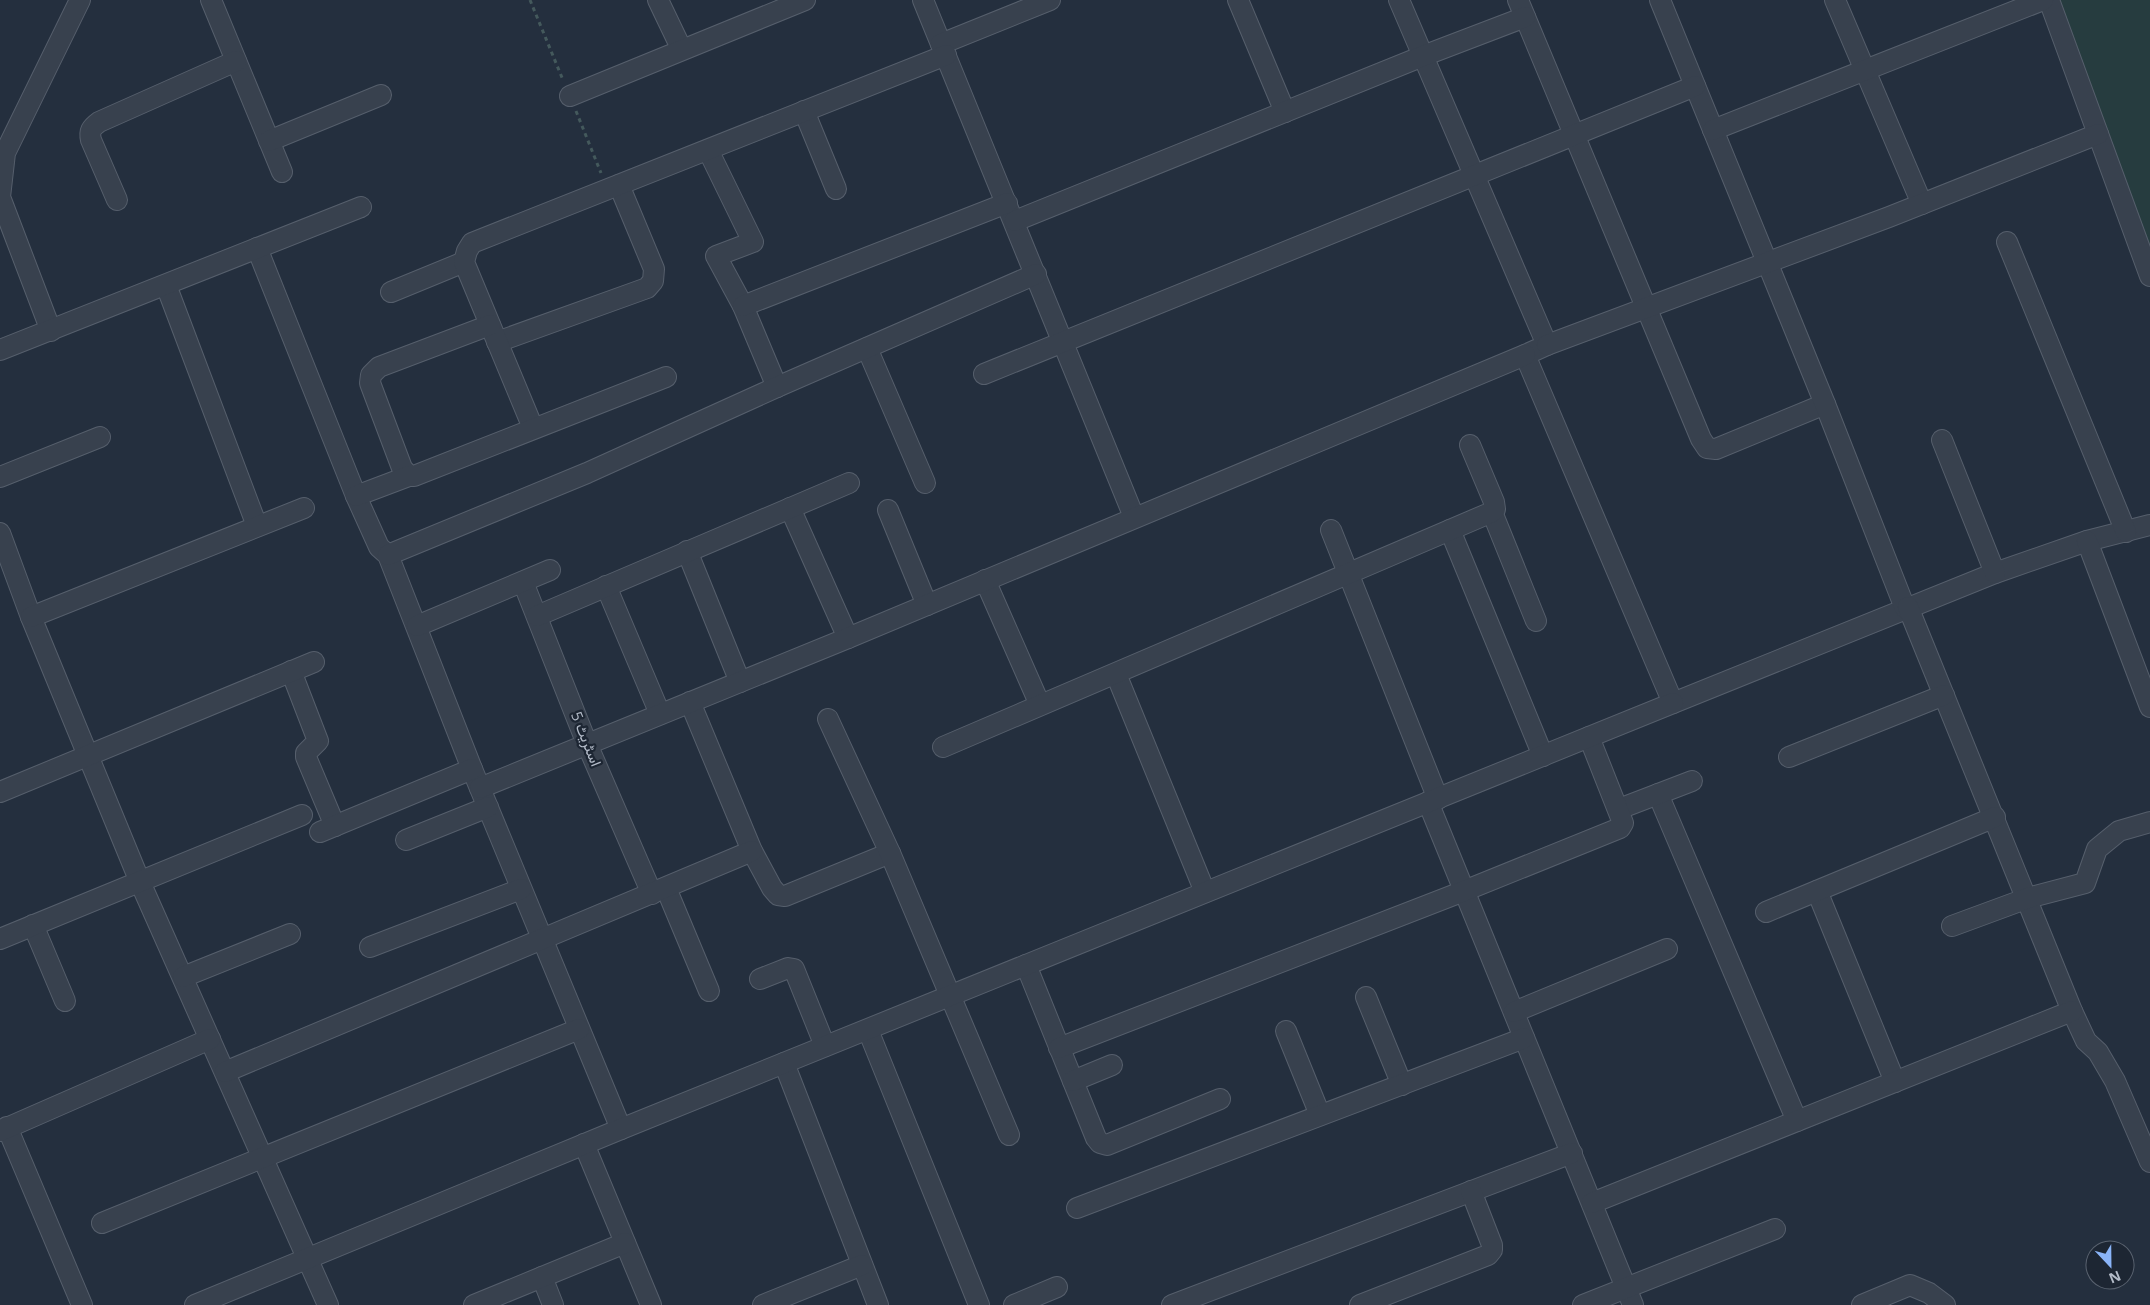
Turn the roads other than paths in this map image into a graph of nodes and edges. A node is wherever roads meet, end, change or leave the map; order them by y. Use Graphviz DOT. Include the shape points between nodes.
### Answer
graph roads {
  1 [pos="80,0"];
  2 [pos="211,0"];
  3 [pos="658,0"];
  4 [pos="805,0"];
  5 [pos="923,0"];
  6 [pos="1050,0"];
  7 [pos="1238,0"];
  8 [pos="1399,0"];
  9 [pos="1835,0"];
  10 [pos="2043,0"];
  11 [pos="2049,0"];
  12 [pos="1664,1"];
  13 [pos="1522,9"];
  14 [pos="681,48"];
  15 [pos="943,49"];
  16 [pos="1423,56"];
  17 [pos="236,61"];
  18 [pos="1864,69"];
  19 [pos="1695,86"];
  20 [pos="381,95"];
  21 [pos="570,96"];
  22 [pos="804,112"];
  23 [pos="1285,112"];
  24 [pos="1713,130"];
  25 [pos="2098,134"];
  26 [pos="1574,135"];
  27 [pos="269,141"];
  28 [pos="708,150"];
  29 [pos="282,172"];
  30 [pos="1474,176"];
  31 [pos="619,185"];
  32 [pos="836,189"];
  33 [pos="117,200"];
  34 [pos="1007,203"];
  35 [pos="1922,204"];
  36 [pos="361,207"];
  37 [pos="1014,221"];
  38 [pos="2007,242"];
  39 [pos="257,248"];
  40 [pos="464,262"];
  41 [pos="1767,264"];
  42 [pos="1036,274"];
  43 [pos="2150,276"];
  44 [pos="166,285"];
  45 [pos="391,292"];
  46 [pos="743,306"];
  47 [pos="1646,307"];
  48 [pos="51,331"];
  49 [pos="494,333"];
  50 [pos="1063,341"];
  51 [pos="1547,345"];
  52 [pos="867,348"];
  53 [pos="0,350"];
  54 [pos="1525,355"];
  55 [pos="984,374"];
  56 [pos="666,377"];
  57 [pos="778,387"];
  58 [pos="1825,404"];
  59 [pos="533,428"];
  60 [pos="100,437"];
  61 [pos="1942,440"];
  62 [pos="1470,444"];
  63 [pos="409,476"];
  64 [pos="0,477"];
  65 [pos="849,483"];
  66 [pos="925,483"];
  67 [pos="356,496"];
  68 [pos="304,508"];
  69 [pos="790,508"];
  70 [pos="888,510"];
  71 [pos="1492,512"];
  72 [pos="1134,517"];
  73 [pos="2150,525"];
  74 [pos="258,526"];
  75 [pos="1330,530"];
  76 [pos="1450,530"];
  77 [pos="2126,532"];
  78 [pos="1,539"];
  79 [pos="2087,541"];
  80 [pos="687,552"];
  81 [pos="388,556"];
  82 [pos="550,570"];
  83 [pos="1346,572"];
  84 [pos="1996,573"];
  85 [pos="986,580"];
  86 [pos="522,582"];
  87 [pos="606,586"];
  88 [pos="928,605"];
  89 [pos="1906,607"];
  90 [pos="537,616"];
  91 [pos="31,617"];
  92 [pos="1536,621"];
  93 [pos="417,626"];
  94 [pos="848,638"];
  95 [pos="314,662"];
  96 [pos="291,671"];
  97 [pos="1116,674"];
  98 [pos="740,682"];
  99 [pos="1944,694"];
  100 [pos="690,702"];
  101 [pos="1673,703"];
  102 [pos="1040,705"];
  103 [pos="2150,707"];
  104 [pos="660,714"];
  105 [pos="828,718"];
  106 [pos="1589,737"];
  107 [pos="587,744"];
  108 [pos="943,747"];
  109 [pos="88,756"];
  110 [pos="1543,756"];
  111 [pos="1789,757"];
  112 [pos="472,769"];
  113 [pos="1692,781"];
  114 [pos="480,788"];
  115 [pos="0,792"];
  116 [pos="1658,794"];
  117 [pos="1433,801"];
  118 [pos="488,807"];
  119 [pos="1619,809"];
  120 [pos="302,815"];
  121 [pos="1995,817"];
  122 [pos="2150,822"];
  123 [pos="406,840"];
  124 [pos="752,851"];
  125 [pos="890,853"];
  126 [pos="140,882"];
  127 [pos="521,889"];
  128 [pos="659,891"];
  129 [pos="1464,891"];
  130 [pos="1817,891"];
  131 [pos="1205,892"];
  132 [pos="2028,898"];
  133 [pos="1766,912"];
  134 [pos="33,926"];
  135 [pos="1952,926"];
  136 [pos="290,934"];
  137 [pos="0,938"];
  138 [pos="543,940"];
  139 [pos="370,947"];
  140 [pos="1667,950"];
  141 [pos="1026,965"];
  142 [pos="183,977"];
  143 [pos="760,979"];
  144 [pos="709,991"];
  145 [pos="951,996"];
  146 [pos="1366,996"];
  147 [pos="65,1001"];
  148 [pos="2072,1011"];
  149 [pos="1514,1012"];
  150 [pos="579,1029"];
  151 [pos="868,1030"];
  152 [pos="1286,1031"];
  153 [pos="1524,1038"];
  154 [pos="210,1040"];
  155 [pos="826,1046"];
  156 [pos="1059,1048"];
  157 [pos="784,1062"];
  158 [pos="1112,1065"];
  159 [pos="225,1072"];
  160 [pos="1073,1081"];
  161 [pos="1895,1082"];
  162 [pos="1402,1085"];
  163 [pos="1220,1099"];
  164 [pos="1320,1115"];
  165 [pos="1797,1121"];
  166 [pos="621,1128"];
  167 [pos="4,1129"];
  168 [pos="1009,1135"];
  169 [pos="584,1144"];
  170 [pos="1572,1153"];
  171 [pos="263,1157"];
  172 [pos="2150,1162"];
  173 [pos="1471,1192"];
  174 [pos="1592,1203"];
  175 [pos="1077,1208"];
  176 [pos="102,1223"];
  177 [pos="1775,1229"];
  178 [pos="625,1243"];
  179 [pos="308,1258"];
  180 [pos="862,1265"];
  181 [pos="542,1277"];
  182 [pos="1057,1287"];
  183 [pos="1630,1297"];
  184 [pos="82,1305"];
  185 [pos="195,1305"];
  186 [pos="328,1305"];
  187 [pos="474,1305"];
  188 [pos="553,1305"];
  189 [pos="651,1305"];
  190 [pos="763,1305"];
  191 [pos="878,1305"];
  192 [pos="980,1305"];
  193 [pos="1014,1305"];
  194 [pos="1172,1305"];
  195 [pos="1360,1305"];
  196 [pos="1583,1305"];
  197 [pos="1862,1305"];
  198 [pos="1944,1305"];
  1 -- 48 [label="street" via="5,153 1,173 0,197"];
  2 -- 17 [label="street"];
  3 -- 14 [label="street"];
  4 -- 14 [label="street"];
  5 -- 15 [label="street"];
  6 -- 15 [label="street"];
  7 -- 23 [label="street"];
  8 -- 16 [label="street"];
  9 -- 18 [label="street"];
  10 -- 18 [label="street"];
  11 -- 25 [label="street"];
  12 -- 19 [label="street"];
  13 -- 16 [label="street"];
  13 -- 26 [label="street"];
  14 -- 21 [label="street"];
  15 -- 22 [label="street"];
  15 -- 34 [label="street"];
  16 -- 23 [label="street"];
  16 -- 30 [label="street"];
  17 -- 27 [label="street"];
  17 -- 33 [label="street" via="92,128 89,132 91,140"];
  18 -- 24 [label="street"];
  18 -- 35 [label="street"];
  19 -- 24 [label="street"];
  19 -- 26 [label="street"];
  20 -- 27 [label="street"];
  22 -- 28 [label="street"];
  22 -- 32 [label="street"];
  23 -- 37 [label="street"];
  24 -- 41 [label="street"];
  25 -- 35 [label="street"];
  25 -- 43 [label="street"];
  26 -- 30 [label="street"];
  26 -- 47 [label="street"];
  27 -- 29 [label="street"];
  28 -- 31 [label="street"];
  28 -- 46 [label="street" via="753,242 716,256"];
  30 -- 50 [label="street"];
  30 -- 51 [label="street"];
  31 -- 40 [label="street" via="472,243"];
  31 -- 49 [label="street" via="654,269 647,288"];
  34 -- 37 [label="street"];
  34 -- 46 [label="street"];
  35 -- 41 [label="street"];
  36 -- 39 [label="street"];
  37 -- 42 [label="street"];
  38 -- 77 [label="street"];
  39 -- 44 [label="street"];
  39 -- 67 [label="street"];
  40 -- 45 [label="street"];
  40 -- 49 [label="street"];
  41 -- 47 [label="street"];
  41 -- 58 [label="street"];
  42 -- 50 [label="street"];
  42 -- 52 [label="street"];
  44 -- 48 [label="street"];
  44 -- 74 [label="street"];
  46 -- 57 [label="street"];
  47 -- 51 [label="street"];
  47 -- 58 [label="street" via="1707,448 1716,449"];
  48 -- 53 [label="street"];
  49 -- 59 [label="street"];
  49 -- 63 [label="street" via="379,367 371,375 373,392 402,468"];
  50 -- 55 [label="street"];
  50 -- 72 [label="street"];
  51 -- 54 [label="street"];
  52 -- 57 [label="street"];
  52 -- 66 [label="street"];
  54 -- 72 [label="street"];
  54 -- 101 [label="street"];
  56 -- 59 [label="street"];
  57 -- 81 [label="street" via="587,473"];
  58 -- 89 [label="street"];
  59 -- 63 [label="street"];
  60 -- 64 [label="street"];
  61 -- 84 [label="street"];
  62 -- 71 [label="street" via="1494,502"];
  63 -- 67 [label="street"];
  65 -- 69 [label="street"];
  67 -- 81 [label="street" via="379,547"];
  68 -- 74 [label="street"];
  69 -- 80 [label="street"];
  69 -- 94 [label="street"];
  70 -- 88 [label="street"];
  71 -- 76 [label="street"];
  71 -- 92 [label="street"];
  72 -- 85 [label="street"];
  73 -- 77 [label="street"];
  74 -- 91 [label="street"];
  75 -- 83 [label="street"];
  76 -- 83 [label="street"];
  76 -- 110 [label="street"];
  77 -- 79 [label="street"];
  78 -- 91 [label="street"];
  79 -- 84 [label="street"];
  79 -- 103 [label="street"];
  80 -- 87 [label="street"];
  80 -- 98 [label="street"];
  81 -- 93 [label="street"];
  82 -- 86 [label="street"];
  83 -- 97 [label="street"];
  83 -- 117 [label="street"];
  84 -- 89 [label="street"];
  85 -- 88 [label="street"];
  85 -- 102 [label="street"];
  86 -- 90 [label="street, اسٹریٹ 5"];
  86 -- 93 [label="street"];
  87 -- 90 [label="street"];
  87 -- 104 [label="street"];
  88 -- 94 [label="street"];
  89 -- 99 [label="street"];
  89 -- 101 [label="street"];
  90 -- 107 [label="street, اسٹریٹ 5"];
  91 -- 109 [label="street"];
  93 -- 112 [label="street"];
  94 -- 98 [label="street"];
  95 -- 96 [label="street"];
  96 -- 109 [label="street"];
  96 -- 112 [label="street" via="318,741 306,757 328,829"];
  97 -- 102 [label="street"];
  97 -- 131 [label="street"];
  98 -- 100 [label="street"];
  99 -- 111 [label="street"];
  99 -- 121 [label="street"];
  100 -- 104 [label="street"];
  100 -- 124 [label="street"];
  101 -- 106 [label="street"];
  102 -- 108 [label="street"];
  104 -- 107 [label="street"];
  105 -- 125 [label="street"];
  106 -- 110 [label="street"];
  106 -- 119 [label="street"];
  107 -- 114 [label="street"];
  107 -- 128 [label="street, اسٹریٹ 5"];
  109 -- 115 [label="street"];
  109 -- 126 [label="street"];
  110 -- 117 [label="street"];
  112 -- 114 [label="street"];
  113 -- 116 [label="street"];
  114 -- 118 [label="street"];
  116 -- 119 [label="street"];
  116 -- 165 [label="street"];
  117 -- 129 [label="street"];
  117 -- 131 [label="street"];
  118 -- 123 [label="street"];
  118 -- 127 [label="street"];
  119 -- 129 [label="street" via="1623,823 1620,828"];
  120 -- 126 [label="street"];
  121 -- 130 [label="street"];
  121 -- 132 [label="street"];
  122 -- 132 [label="street" via="2119,831 2096,849 2085,883"];
  124 -- 125 [label="street" via="772,888 778,895 785,896"];
  124 -- 128 [label="street"];
  125 -- 145 [label="street"];
  126 -- 134 [label="street"];
  126 -- 142 [label="street"];
  127 -- 138 [label="street"];
  127 -- 139 [label="street"];
  128 -- 138 [label="street"];
  128 -- 144 [label="street, اسٹریٹ 5"];
  129 -- 149 [label="street"];
  129 -- 156 [label="street"];
  130 -- 133 [label="street"];
  130 -- 161 [label="street"];
  131 -- 141 [label="street"];
  132 -- 135 [label="street"];
  132 -- 148 [label="street"];
  134 -- 137 [label="street"];
  134 -- 147 [label="street"];
  136 -- 142 [label="street"];
  138 -- 150 [label="street"];
  138 -- 159 [label="street"];
  140 -- 149 [label="street"];
  141 -- 145 [label="street"];
  141 -- 156 [label="street"];
  142 -- 154 [label="street"];
  143 -- 155 [label="street" via="788,968 794,969"];
  145 -- 151 [label="street"];
  145 -- 168 [label="street"];
  146 -- 162 [label="street"];
  148 -- 161 [label="street"];
  148 -- 172 [label="street" via="2086,1041 2098,1052 2115,1081"];
  149 -- 153 [label="street"];
  150 -- 166 [label="street"];
  150 -- 171 [label="street"];
  151 -- 155 [label="street"];
  151 -- 192 [label="street"];
  152 -- 164 [label="street"];
  153 -- 162 [label="street"];
  153 -- 170 [label="street"];
  154 -- 159 [label="street"];
  154 -- 167 [label="street"];
  155 -- 157 [label="street"];
  156 -- 160 [label="street"];
  157 -- 166 [label="street"];
  157 -- 180 [label="street"];
  158 -- 160 [label="street"];
  159 -- 171 [label="street"];
  160 -- 163 [label="street" via="1096,1138 1100,1144 1107,1145"];
  161 -- 165 [label="street"];
  162 -- 164 [label="street"];
  164 -- 175 [label="street"];
  165 -- 174 [label="street"];
  166 -- 169 [label="street"];
  167 -- 184 [label="street"];
  169 -- 178 [label="street"];
  169 -- 179 [label="street"];
  170 -- 173 [label="street"];
  170 -- 174 [label="street"];
  171 -- 176 [label="street"];
  171 -- 179 [label="street"];
  173 -- 194 [label="street"];
  173 -- 195 [label="street" via="1492,1245 1488,1255"];
  174 -- 183 [label="street"];
  177 -- 183 [label="street"];
  178 -- 181 [label="street"];
  178 -- 189 [label="street"];
  179 -- 185 [label="street"];
  179 -- 186 [label="street"];
  180 -- 190 [label="street"];
  180 -- 191 [label="street"];
  181 -- 187 [label="street"];
  181 -- 188 [label="street"];
  182 -- 193 [label="street"];
  183 -- 196 [label="street"];
  197 -- 198 [label="street" via="1910,1285 1929,1293"];
}
